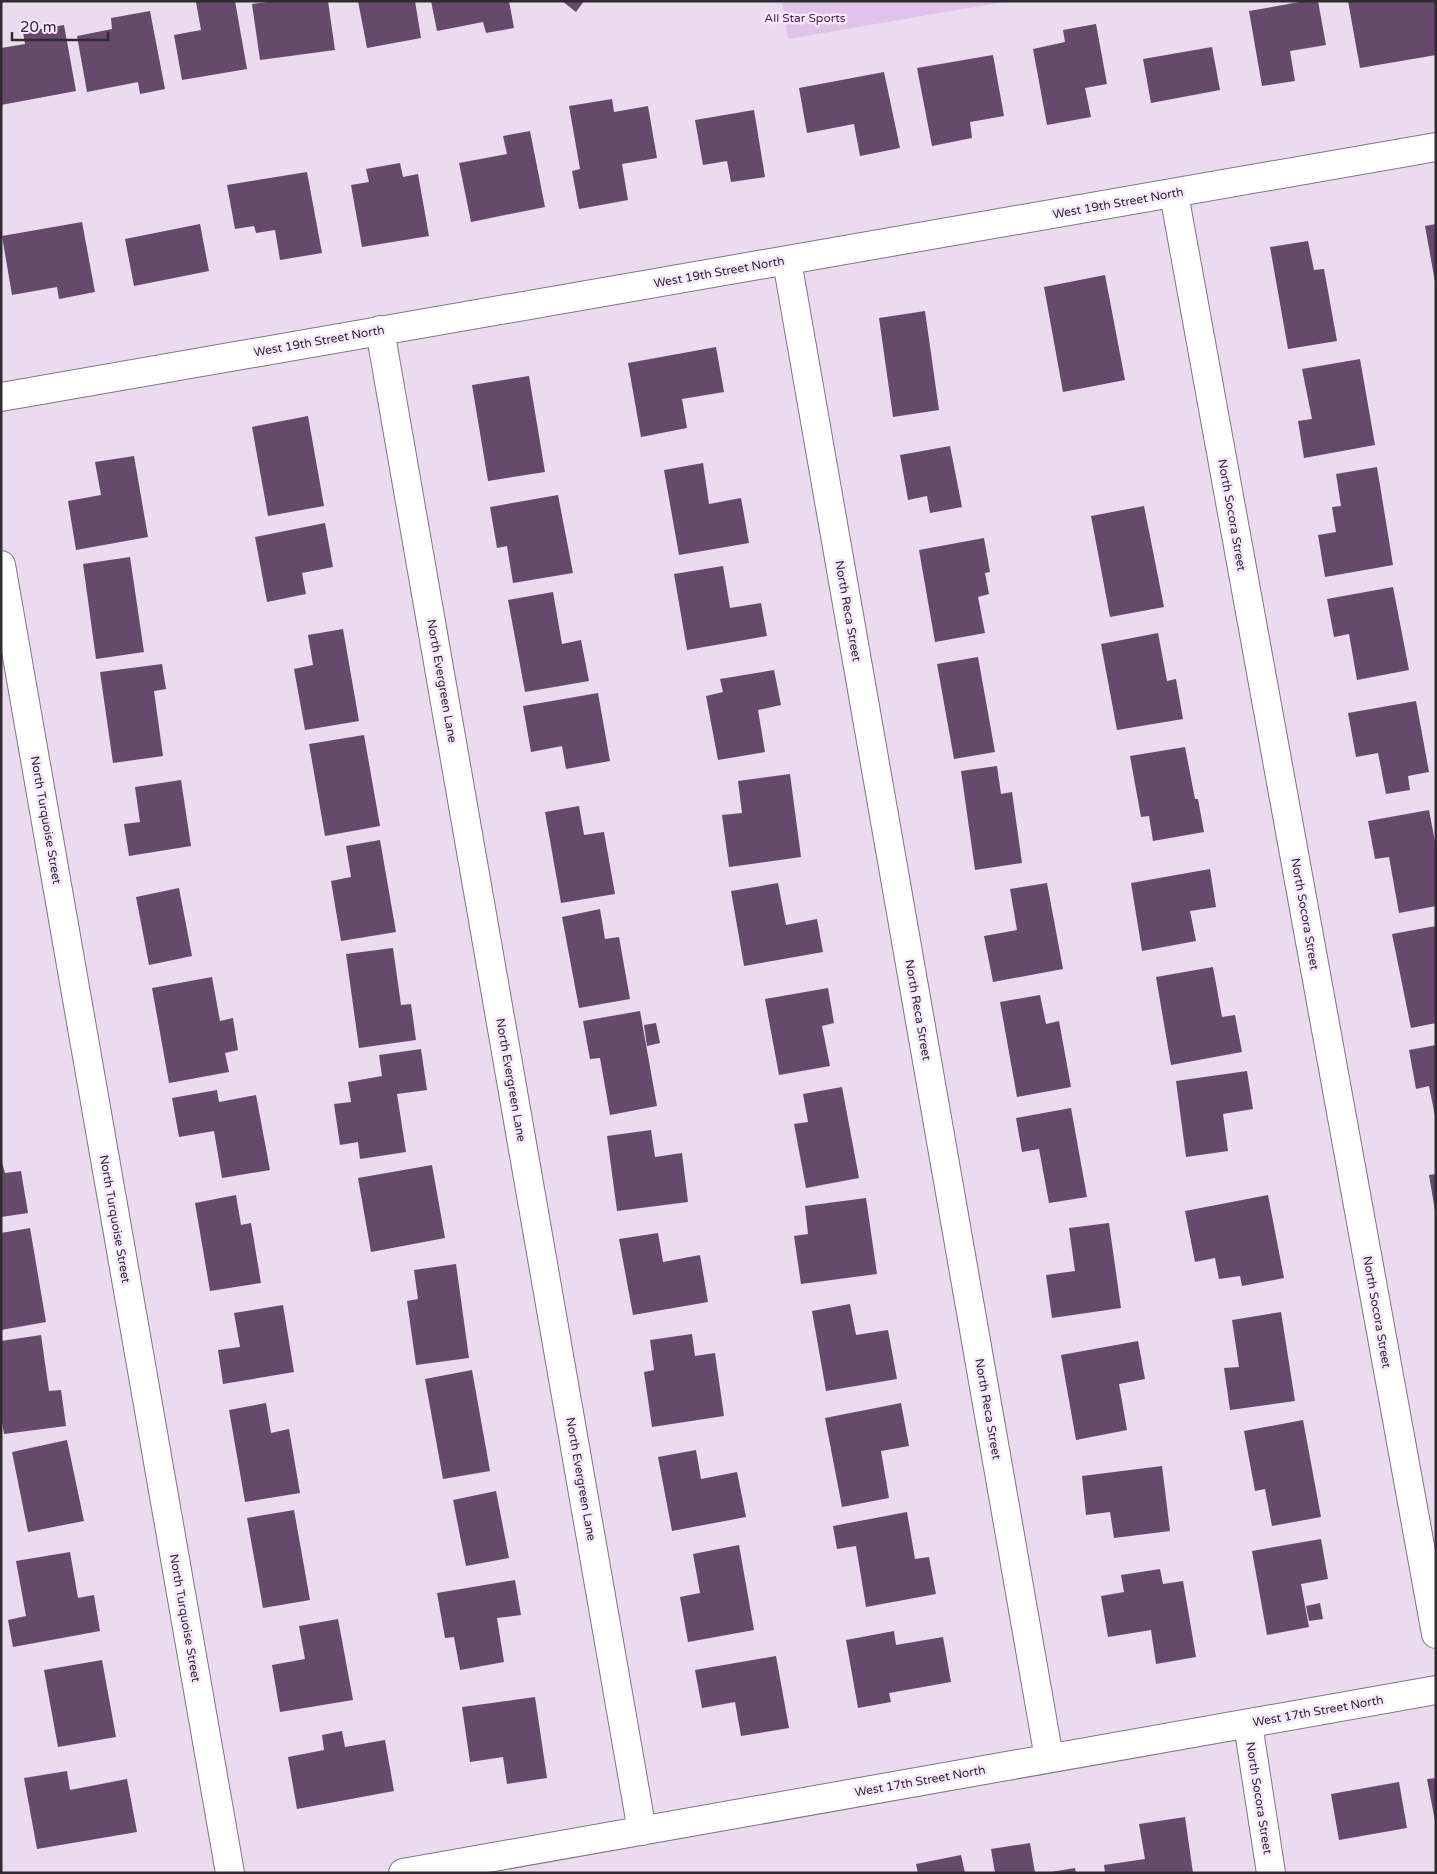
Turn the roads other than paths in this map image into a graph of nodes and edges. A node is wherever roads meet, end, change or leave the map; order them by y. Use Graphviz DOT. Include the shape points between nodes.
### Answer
graph roads {
  1 [pos="1436,148"];
  2 [pos="1174,194"];
  3 [pos="787,261"];
  4 [pos="380,330"];
  5 [pos="1,397"];
  6 [pos="1,565"];
  7 [pos="1436,1634"];
  8 [pos="1436,1690"];
  9 [pos="1248,1724"];
  10 [pos="1049,1758"];
  11 [pos="642,1830"];
  12 [pos="230,1873"];
  13 [pos="404,1873"];
  14 [pos="1271,1873"];
  1 -- 2 [label="street, West 19th Street North"];
  2 -- 3 [label="street, West 19th Street North"];
  2 -- 7 [label="street, North Socora Street"];
  3 -- 4 [label="street, West 19th Street North"];
  3 -- 10 [label="street, North Reca Street"];
  4 -- 5 [label="street, West 19th Street North"];
  4 -- 11 [label="street, North Evergreen Lane"];
  6 -- 12 [label="street, North Turquoise Street"];
  8 -- 9 [label="street, West 17th Street North"];
  9 -- 10 [label="street, West 17th Street North"];
  9 -- 14 [label="street, North Socora Street"];
  10 -- 11 [label="street, West 17th Street North"];
  11 -- 13 [label="street, West 17th Street North"];
}
